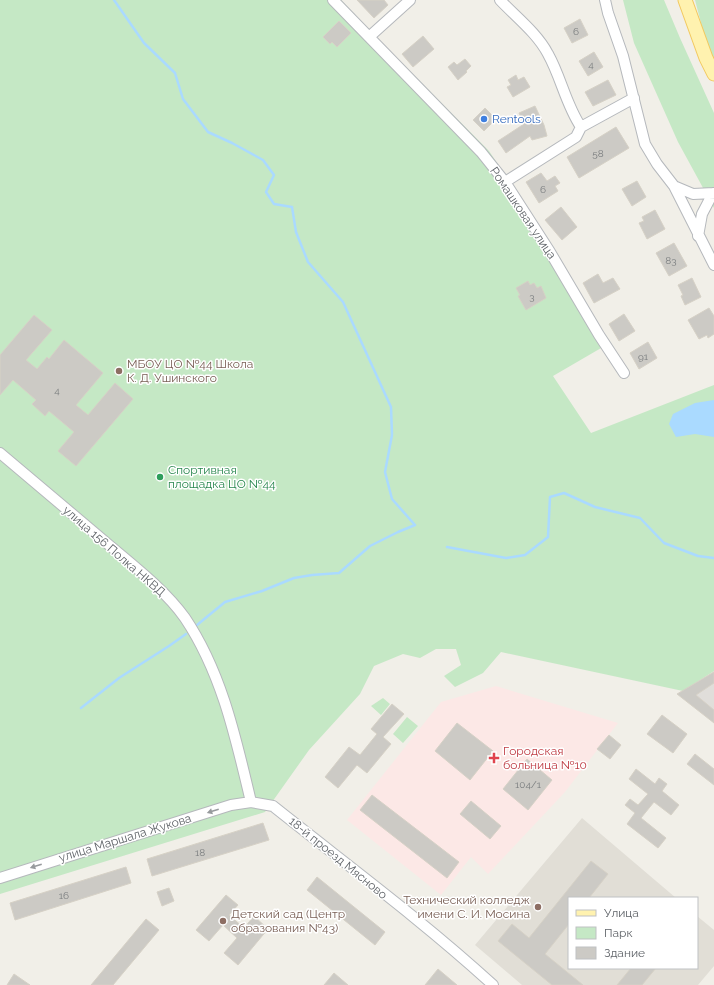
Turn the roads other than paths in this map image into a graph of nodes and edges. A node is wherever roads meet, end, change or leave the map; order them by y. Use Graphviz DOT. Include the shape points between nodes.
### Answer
graph roads {
  1 [pos="333,0"];
  2 [pos="410,0"];
  3 [pos="500,0"];
  4 [pos="605,0"];
  5 [pos="685,0"];
  6 [pos="369,37"];
  7 [pos="714,74"];
  8 [pos="634,98"];
  9 [pos="581,127"];
  10 [pos="505,182"];
  11 [pos="674,186"];
  12 [pos="713,193"];
  13 [pos="698,236"];
  14 [pos="714,265"];
  15 [pos="624,373"];
  16 [pos="0,453"];
  17 [pos="251,802"];
  18 [pos="0,878"];
  19 [pos="493,985"];
  1 -- 6 [label="street, Ромашковая улица"];
  2 -- 6 [label="street"];
  3 -- 9 [label="street" via="548,53"];
  4 -- 8 [label="street"];
  5 -- 7 [label="main road"];
  6 -- 10 [label="street, Ромашковая улица" via="481,152"];
  8 -- 9 [label="street"];
  8 -- 11 [label="street" via="645,144"];
  9 -- 10 [label="street" via="576,136"];
  10 -- 15 [label="street, Ромашковая улица"];
  11 -- 12 [label="street" via="693,194"];
  11 -- 13 [label="street"];
  12 -- 13 [label="street" via="702,214"];
  13 -- 14 [label="street"];
  16 -- 17 [label="street, улица 156 Полка НКВД" via="140,572 184,618 202,648 221,690 239,749"];
  17 -- 18 [label="street, улица Маршала Жукова, one-way" via="231,805"];
  17 -- 19 [label="street, 18-й проезд Мясново" via="273,806 417,919"];
}
